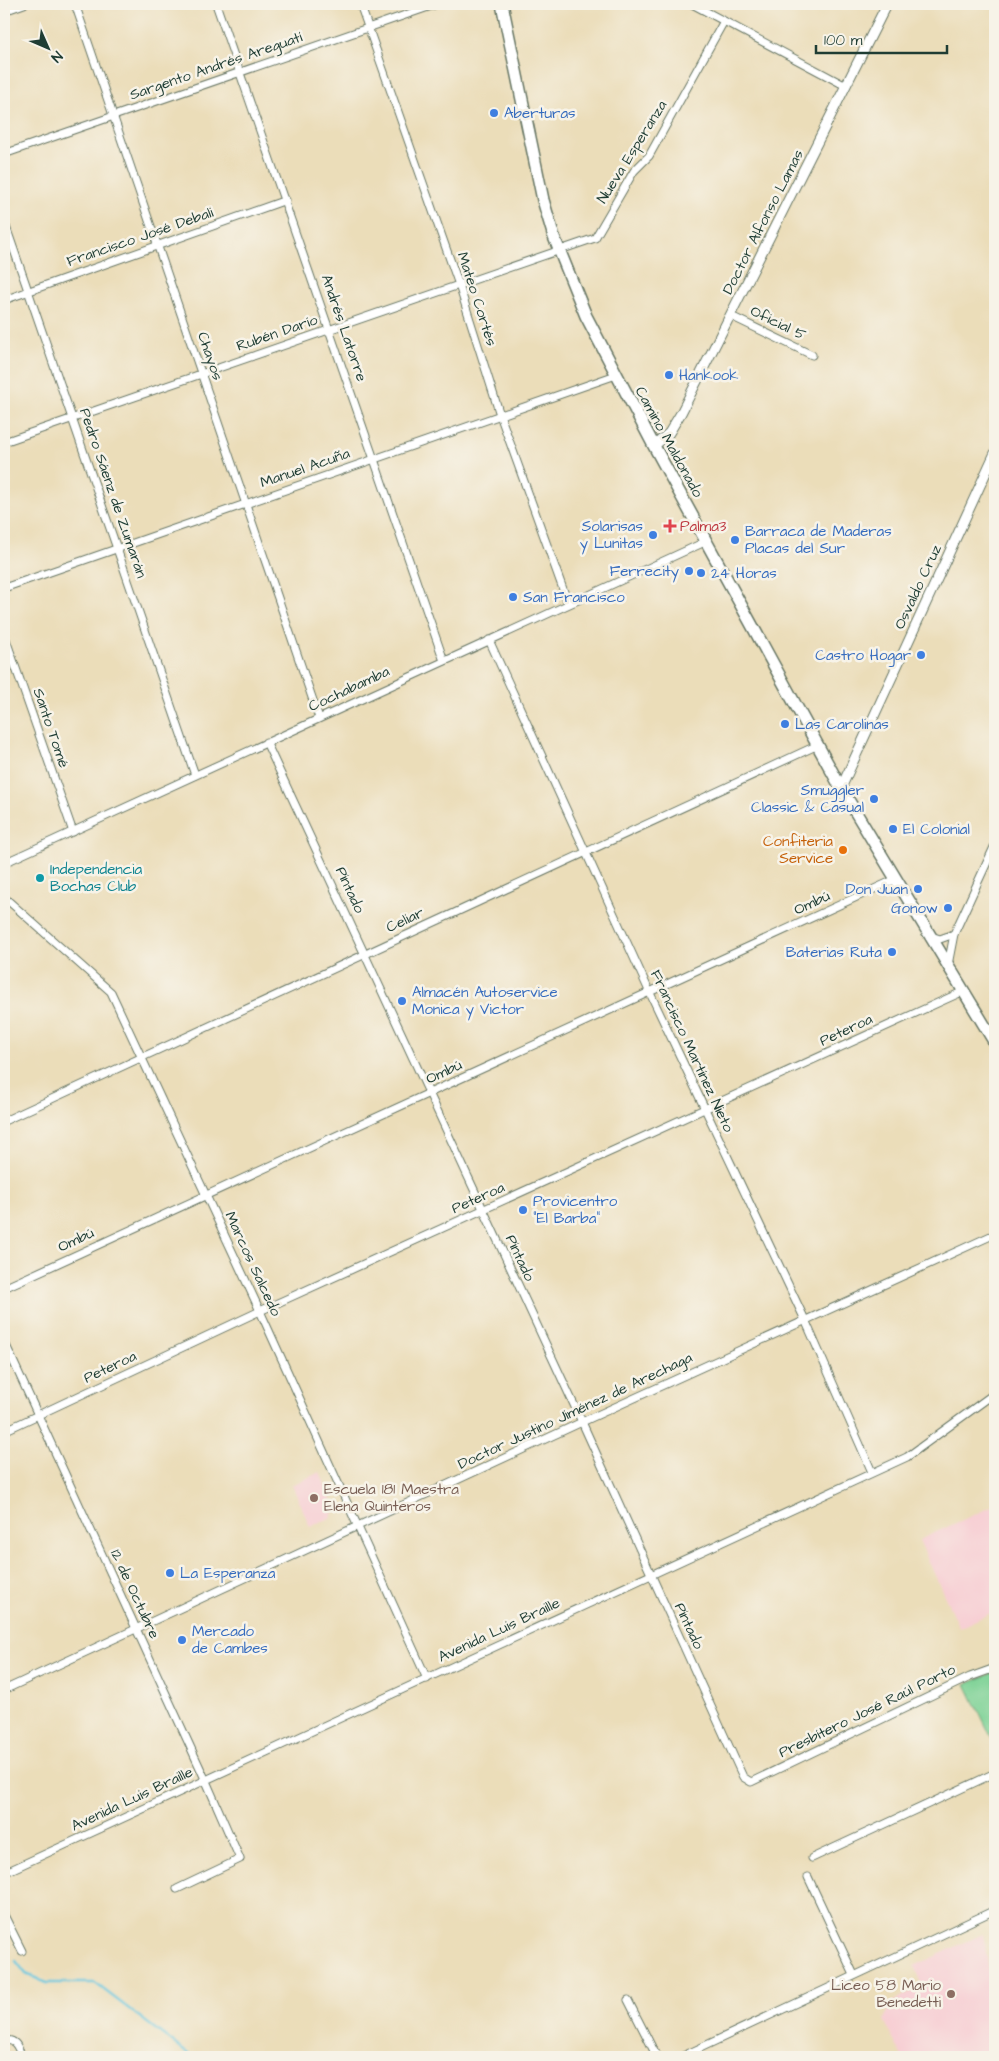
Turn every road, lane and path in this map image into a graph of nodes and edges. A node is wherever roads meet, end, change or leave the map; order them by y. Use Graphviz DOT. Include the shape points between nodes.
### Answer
graph roads {
  1 [pos="24,4"];
  2 [pos="75,4"];
  3 [pos="216,4"];
  4 [pos="360,4"];
  5 [pos="437,4"];
  6 [pos="502,4"];
  7 [pos="692,4"];
  8 [pos="887,4"];
  9 [pos="4,11"];
  10 [pos="724,21"];
  11 [pos="368,28"];
  12 [pos="241,72"];
  13 [pos="846,86"];
  14 [pos="113,116"];
  15 [pos="4,154"];
  16 [pos="286,200"];
  17 [pos="4,220"];
  18 [pos="158,245"];
  19 [pos="558,250"];
  20 [pos="459,285"];
  21 [pos="28,291"];
  22 [pos="4,300"];
  23 [pos="731,316"];
  24 [pos="330,330"];
  25 [pos="812,355"];
  26 [pos="202,374"];
  27 [pos="616,375"];
  28 [pos="500,415"];
  29 [pos="72,418"];
  30 [pos="4,442"];
  31 [pos="654,446"];
  32 [pos="995,452"];
  33 [pos="374,459"];
  34 [pos="246,503"];
  35 [pos="707,541"];
  36 [pos="117,547"];
  37 [pos="4,588"];
  38 [pos="568,603"];
  39 [pos="4,634"];
  40 [pos="489,640"];
  41 [pos="444,661"];
  42 [pos="319,718"];
  43 [pos="266,742"];
  44 [pos="818,745"];
  45 [pos="195,775"];
  46 [pos="841,788"];
  47 [pos="73,832"];
  48 [pos="995,845"];
  49 [pos="585,852"];
  50 [pos="4,863"];
  51 [pos="896,879"];
  52 [pos="4,897"];
  53 [pos="954,934"];
  54 [pos="929,936"];
  55 [pos="364,954"];
  56 [pos="948,966"];
  57 [pos="964,991"];
  58 [pos="650,993"];
  59 [pos="995,1043"];
  60 [pos="142,1057"];
  61 [pos="429,1094"];
  62 [pos="705,1110"];
  63 [pos="4,1121"];
  64 [pos="206,1196"];
  65 [pos="483,1211"];
  66 [pos="995,1234"];
  67 [pos="4,1288"];
  68 [pos="260,1311"];
  69 [pos="806,1322"];
  70 [pos="4,1341"];
  71 [pos="995,1393"];
  72 [pos="38,1416"];
  73 [pos="582,1422"];
  74 [pos="4,1432"];
  75 [pos="872,1472"];
  76 [pos="358,1527"];
  77 [pos="650,1575"];
  78 [pos="136,1630"];
  79 [pos="995,1668"];
  80 [pos="427,1679"];
  81 [pos="4,1690"];
  82 [pos="995,1773"];
  83 [pos="206,1781"];
  84 [pos="751,1782"];
  85 [pos="812,1858"];
  86 [pos="4,1873"];
  87 [pos="808,1877"];
  88 [pos="177,1889"];
  89 [pos="995,1910"];
  90 [pos="4,1915"];
  91 [pos="22,1951"];
  92 [pos="854,1975"];
  93 [pos="628,2000"];
  94 [pos="4,2041"];
  95 [pos="22,2057"];
  96 [pos="657,2057"];
  97 [pos="681,2057"];
  1 -- 9 [label="street"];
  2 -- 14 [label="street, Chayos"];
  3 -- 12 [label="street, Andrés Latorre"];
  4 -- 11 [label="street, Mateo Cortés"];
  5 -- 11 [label="street, Sargento Andrés Areguatí"];
  6 -- 19 [label="main road, Camino Maldonado" via="543,200"];
  7 -- 10 [label="street"];
  8 -- 13 [label="street, Doctor Alfonso Lamas"];
  10 -- 13 [label="street"];
  10 -- 19 [label="street, Nueva Esperanza" via="649,156 634,171 598,235"];
  11 -- 12 [label="street, Sargento Andrés Areguatí"];
  11 -- 20 [label="street, Mateo Cortés"];
  12 -- 14 [label="street, Sargento Andrés Areguatí"];
  12 -- 16 [label="street, Andrés Latorre"];
  13 -- 23 [label="street, Doctor Alfonso Lamas"];
  14 -- 15 [label="street, Sargento Andrés Areguatí"];
  14 -- 18 [label="street, Chayos"];
  16 -- 18 [label="street, Francisco José Debali"];
  16 -- 24 [label="street, Andrés Latorre"];
  17 -- 21 [label="street, Pedro Sáenz de Zumarán"];
  18 -- 21 [label="street, Francisco José Debali"];
  18 -- 26 [label="street, Chayos"];
  19 -- 20 [label="street, Rubén Darío"];
  19 -- 27 [label="main road, Camino Maldonado"];
  20 -- 24 [label="street, Rubén Darío"];
  20 -- 28 [label="street, Mateo Cortés"];
  21 -- 22 [label="street, Francisco José Debali"];
  21 -- 29 [label="street, Pedro Sáenz de Zumarán"];
  23 -- 25 [label="street, Oficial 5"];
  23 -- 31 [label="street, Doctor Alfonso Lamas" via="677,420 669,433"];
  24 -- 26 [label="street, Rubén Darío"];
  24 -- 33 [label="street, Andrés Latorre"];
  26 -- 29 [label="street, Rubén Darío"];
  26 -- 34 [label="street, Chayos"];
  27 -- 28 [label="street, Manuel Acuña"];
  27 -- 31 [label="main road, Camino Maldonado"];
  28 -- 33 [label="street, Manuel Acuña"];
  28 -- 38 [label="street, Mateo Cortés"];
  29 -- 30 [label="street, Rubén Darío"];
  29 -- 36 [label="street, Pedro Sáenz de Zumarán"];
  31 -- 35 [label="main road, Camino Maldonado"];
  32 -- 46 [label="street, Osvaldo Cruz"];
  33 -- 34 [label="street, Manuel Acuña"];
  33 -- 41 [label="street, Andrés Latorre"];
  34 -- 36 [label="street, Manuel Acuña"];
  34 -- 42 [label="street, Chayos"];
  35 -- 38 [label="street, Cochabamba"];
  35 -- 44 [label="main road, Camino Maldonado"];
  36 -- 37 [label="street, Manuel Acuña"];
  36 -- 45 [label="street, Pedro Sáenz de Zumarán"];
  38 -- 40 [label="street, Cochabamba"];
  39 -- 47 [label="street, Santo Tomé"];
  40 -- 41 [label="street, Cochabamba"];
  40 -- 49 [label="street, Francisco Martínez Nieto"];
  41 -- 42 [label="street, Cochabamba"];
  42 -- 43 [label="street, Cochabamba"];
  43 -- 45 [label="street, Cochabamba"];
  43 -- 55 [label="street, Pintado"];
  44 -- 46 [label="main road, Camino Maldonado"];
  44 -- 49 [label="street, Celiar"];
  45 -- 47 [label="street, Cochabamba"];
  46 -- 51 [label="main road, Camino Maldonado"];
  47 -- 50 [label="street, Cochabamba"];
  48 -- 53 [label="street"];
  49 -- 55 [label="street, Celiar"];
  49 -- 58 [label="street, Francisco Martínez Nieto"];
  51 -- 54 [label="main road, Camino Maldonado"];
  51 -- 58 [label="street, Ombú"];
  52 -- 60 [label="street, Marcos Salcedo" via="111,992"];
  53 -- 54 [label="street" via="940,939"];
  53 -- 56 [label="street"];
  54 -- 56 [label="main road, Camino Maldonado"];
  55 -- 60 [label="street, Celiar"];
  55 -- 61 [label="street, Pintado"];
  56 -- 57 [label="main road, Camino Maldonado"];
  57 -- 59 [label="main road, Camino Maldonado"];
  57 -- 62 [label="street, Peteroa"];
  58 -- 61 [label="street, Ombú"];
  58 -- 62 [label="street, Francisco Martínez Nieto"];
  60 -- 63 [label="street, Celiar"];
  60 -- 64 [label="street, Marcos Salcedo"];
  61 -- 64 [label="street, Ombú"];
  61 -- 65 [label="street, Pintado"];
  62 -- 65 [label="street, Peteroa"];
  62 -- 69 [label="street, Francisco Martínez Nieto"];
  64 -- 67 [label="street, Ombú"];
  64 -- 68 [label="street, Marcos Salcedo"];
  65 -- 68 [label="street, Peteroa"];
  65 -- 73 [label="street, Pintado"];
  66 -- 69 [label="street, Doctor Justino Jiménez de Arechaga"];
  68 -- 72 [label="street, Peteroa"];
  68 -- 76 [label="street, Marcos Salcedo"];
  69 -- 73 [label="street, Doctor Justino Jiménez de Arechaga"];
  69 -- 75 [label="street, Francisco Martínez Nieto"];
  70 -- 72 [label="street, 12 de Octubre"];
  71 -- 75 [label="street, Avenida Luis Braille" via="907,1457"];
  72 -- 74 [label="street, Peteroa"];
  72 -- 78 [label="street, 12 de Octubre"];
  73 -- 76 [label="street, Doctor Justino Jiménez de Arechaga"];
  73 -- 77 [label="street, Pintado"];
  75 -- 77 [label="street, Avenida Luis Braille"];
  76 -- 78 [label="street, Doctor Justino Jiménez de Arechaga"];
  76 -- 80 [label="street, Marcos Salcedo"];
  77 -- 80 [label="street, Avenida Luis Braille"];
  77 -- 84 [label="street, Pintado" via="742,1777"];
  78 -- 81 [label="street, Doctor Justino Jiménez de Arechaga"];
  78 -- 83 [label="street, 12 de Octubre"];
  79 -- 84 [label="street, Presbítero José Raúl Porto"];
  80 -- 83 [label="street, Avenida Luis Braille"];
  82 -- 85 [label="street"];
  83 -- 86 [label="street, Avenida Luis Braille"];
  83 -- 88 [label="street, 12 de Octubre" via="240,1860"];
  87 -- 92 [label="street"];
  89 -- 92 [label="street"];
  90 -- 91 [label="street"];
  92 -- 97 [label="street"];
  93 -- 96 [label="street"];
  94 -- 95 [label="street" via="15,2043"];
}
